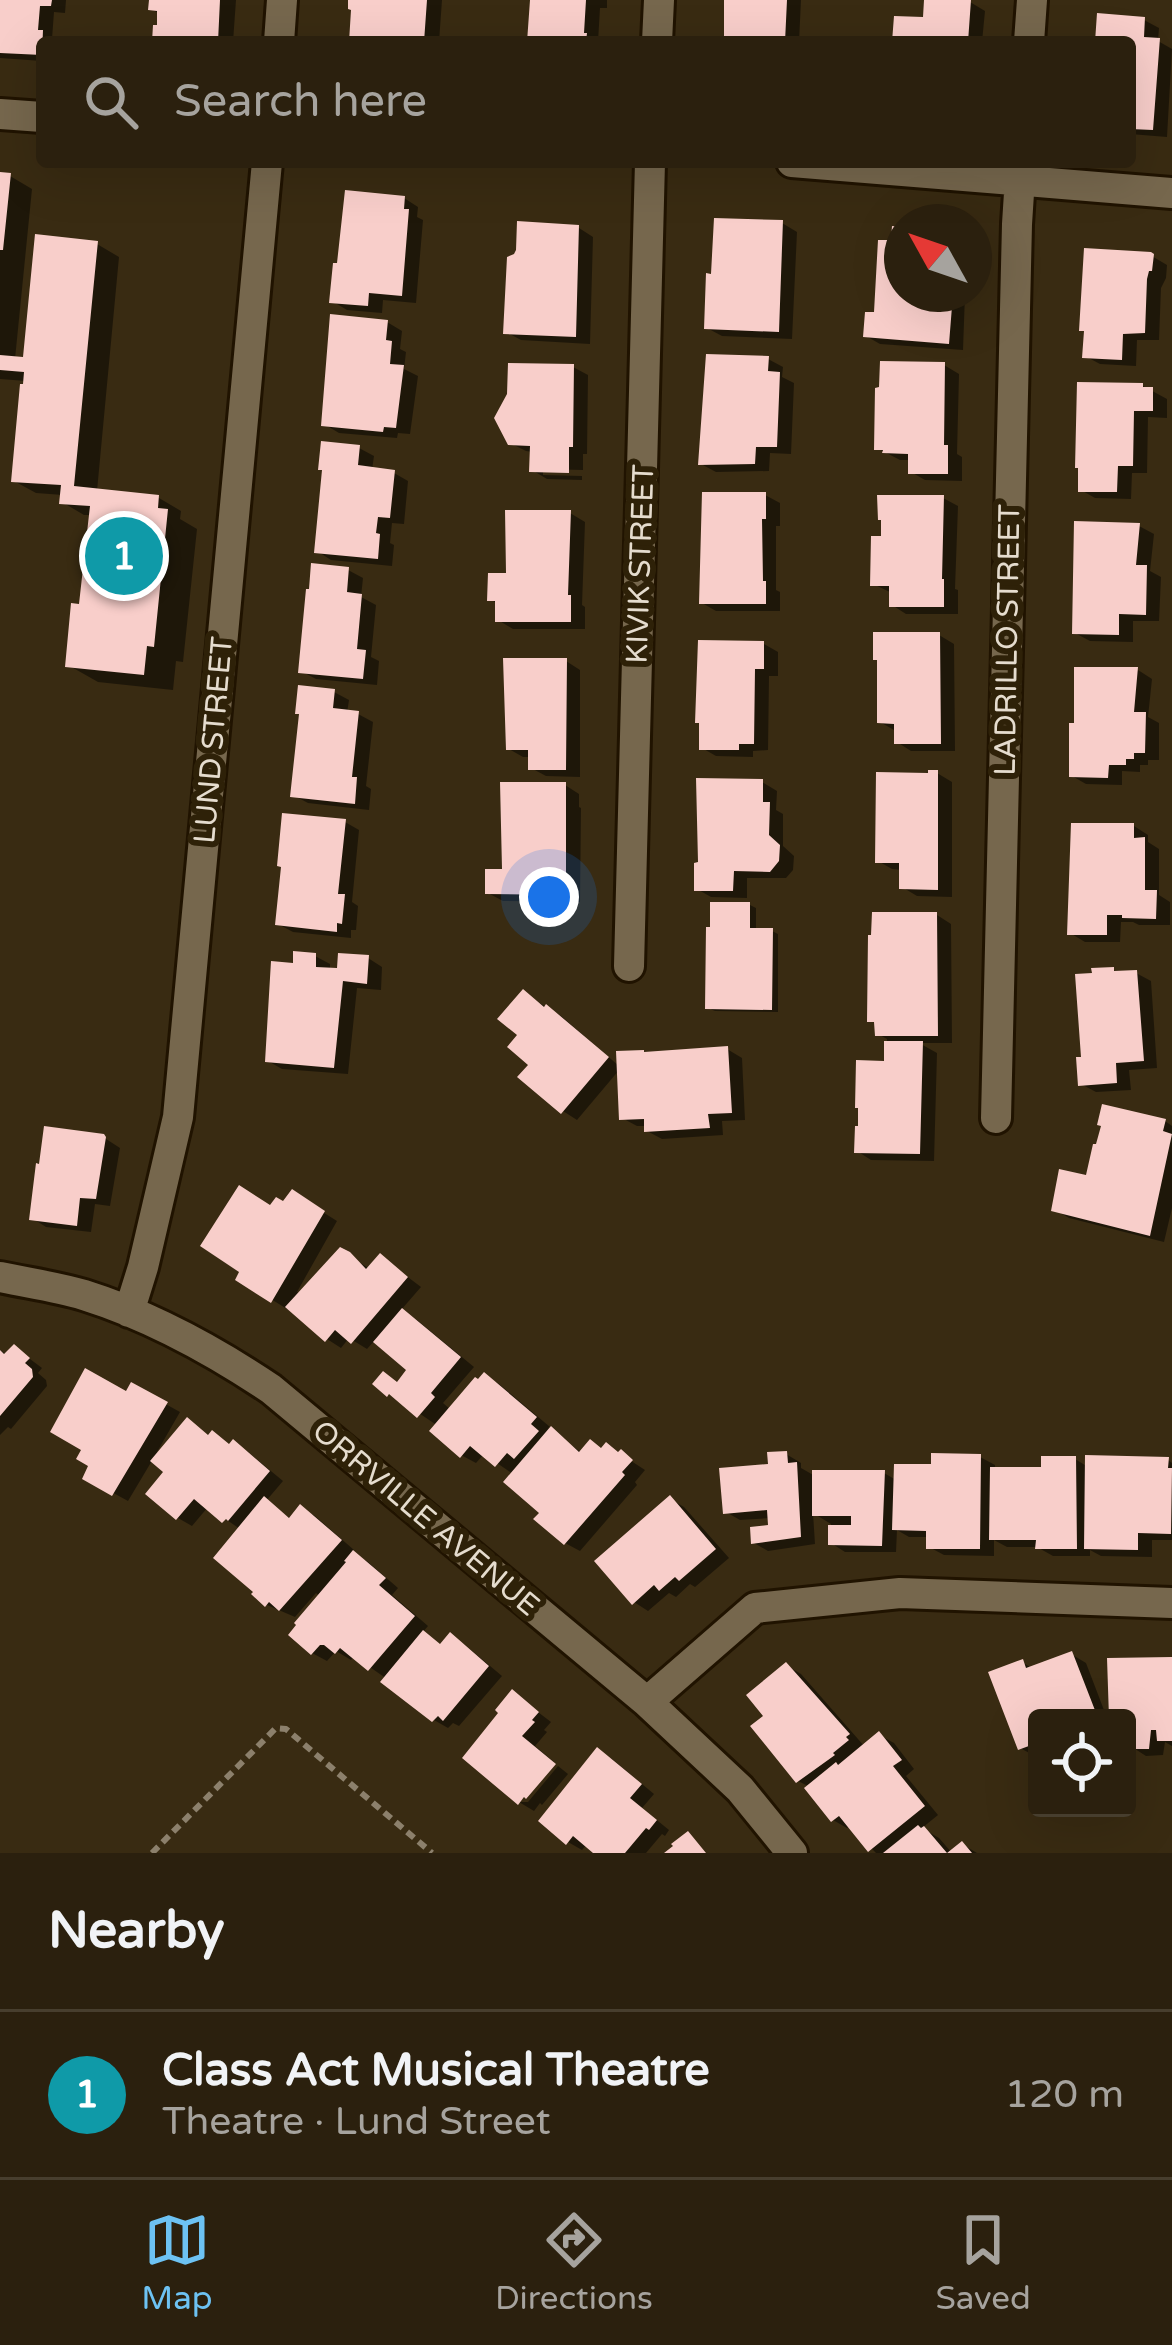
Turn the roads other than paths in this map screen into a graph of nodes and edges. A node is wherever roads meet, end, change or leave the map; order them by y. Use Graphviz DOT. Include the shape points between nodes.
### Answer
graph roads {
  1 [pos="282,0"];
  2 [pos="659,0"];
  3 [pos="1032,0"];
  4 [pos="280,36"];
  5 [pos="657,36"];
  6 [pos="1029,36"];
  7 [pos="0,114"];
  8 [pos="36,116"];
  9 [pos="266,168"];
  10 [pos="650,168"];
  11 [pos="944,168"];
  12 [pos="1020,171"];
  13 [pos="1172,193"];
  14 [pos="629,966"];
  15 [pos="995,1118"];
  16 [pos="0,1277"];
  17 [pos="129,1312"];
  18 [pos="1172,1603"];
  19 [pos="647,1702"];
  20 [pos="791,1853"];
  1 -- 4 [label="street"];
  2 -- 5 [label="street"];
  3 -- 6 [label="street"];
  7 -- 8 [label="street"];
  9 -- 17 [label="street, LUND STREET" via="178,1117"];
  10 -- 14 [label="street, KIVIK STREET"];
  11 -- 12 [label="street"];
  12 -- 13 [label="street"];
  12 -- 15 [label="street, LADRILLO STREET"];
  16 -- 17 [label="street, ORRVILLE AVENUE"];
  17 -- 19 [label="street, ORRVILLE AVENUE" via="271,1389"];
  18 -- 19 [label="street" via="900,1593 755,1608"];
  19 -- 20 [label="street, ORRVILLE AVENUE" via="740,1789"];
}
